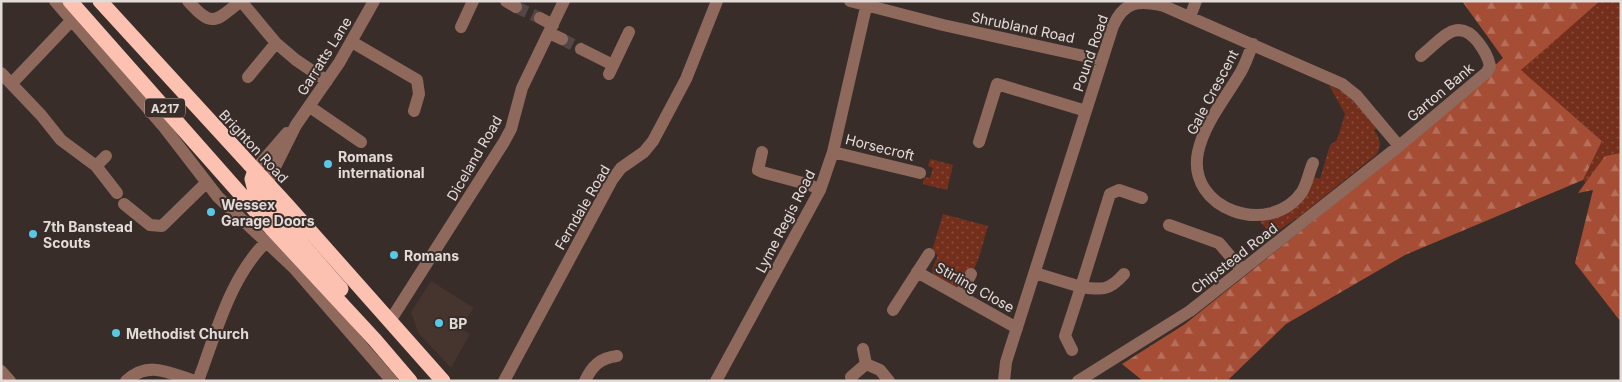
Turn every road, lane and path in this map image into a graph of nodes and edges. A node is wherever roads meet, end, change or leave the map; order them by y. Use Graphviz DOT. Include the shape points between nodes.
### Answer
graph roads {
  1 [pos="55,1"];
  2 [pos="70,1"];
  3 [pos="100,1"];
  4 [pos="188,1"];
  5 [pos="241,1"];
  6 [pos="374,1"];
  7 [pos="473,1"];
  8 [pos="564,1"];
  9 [pos="716,1"];
  10 [pos="850,1"];
  11 [pos="1196,1"];
  12 [pos="866,7"];
  13 [pos="1190,17"];
  14 [pos="540,18"];
  15 [pos="71,21"];
  16 [pos="461,27"];
  17 [pos="551,29"];
  18 [pos="628,32"];
  19 [pos="562,39"];
  20 [pos="352,42"];
  21 [pos="276,43"];
  22 [pos="1253,44"];
  23 [pos="581,49"];
  24 [pos="1420,56"];
  25 [pos="1102,60"];
  26 [pos="1,73"];
  27 [pos="248,77"];
  28 [pos="328,81"];
  29 [pos="12,83"];
  30 [pos="310,107"];
  31 [pos="414,111"];
  32 [pos="1086,111"];
  33 [pos="296,125"];
  34 [pos="361,142"];
  35 [pos="979,142"];
  36 [pos="1399,146"];
  37 [pos="762,152"];
  38 [pos="833,152"];
  39 [pos="106,156"];
  40 [pos="1312,163"];
  41 [pos="96,166"];
  42 [pos="255,170"];
  43 [pos="920,172"];
  44 [pos="206,183"];
  45 [pos="267,183"];
  46 [pos="820,190"];
  47 [pos="117,193"];
  48 [pos="1142,198"];
  49 [pos="124,204"];
  50 [pos="1169,225"];
  51 [pos="271,238"];
  52 [pos="929,254"];
  53 [pos="1242,270"];
  54 [pos="918,272"];
  55 [pos="1034,273"];
  56 [pos="971,274"];
  57 [pos="1124,274"];
  58 [pos="1081,287"];
  59 [pos="960,295"];
  60 [pos="893,310"];
  61 [pos="390,321"];
  62 [pos="1017,328"];
  63 [pos="375,340"];
  64 [pos="863,349"];
  65 [pos="1072,350"];
  66 [pos="617,356"];
  67 [pos="866,364"];
  68 [pos="1,371"];
  69 [pos="852,377"];
  70 [pos="10,381"];
  71 [pos="126,381"];
  72 [pos="196,381"];
  73 [pos="392,381"];
  74 [pos="410,381"];
  75 [pos="443,381"];
  76 [pos="504,381"];
  77 [pos="584,381"];
  78 [pos="716,381"];
  79 [pos="889,381"];
  80 [pos="1004,381"];
  81 [pos="1078,381"];
  1 -- 15 [label="street"];
  2 -- 51 [label="highway, A217"];
  3 -- 42 [label="highway, Brighton Road / A217"];
  4 -- 5 [label="street" via="209,20 218,19"];
  5 -- 21 [label="street"];
  6 -- 20 [label="street, Garratts Lane"];
  7 -- 16 [label="street"];
  8 -- 17 [label="street, Diceland Road"];
  9 -- 76 [label="street, Ferndale Road" via="702,44 666,118 649,147 621,168 612,180"];
  10 -- 12 [label="street, Shrubland Road"];
  11 -- 13 [label="street"];
  12 -- 25 [label="street, Shrubland Road"];
  12 -- 38 [label="street, Lyme Regis Road"];
  13 -- 22 [label="street, Pound Road"];
  13 -- 25 [label="street, Pound Road" via="1152,2 1136,2 1118,14"];
  14 -- 17 [label="street"];
  15 -- 29 [label="street"];
  15 -- 44 [label="street" via="164,127"];
  17 -- 19 [label="street"];
  17 -- 61 [label="street, Diceland Road" via="522,88 513,124 504,142"];
  18 -- 23 [label="street" via="611,70"];
  20 -- 28 [label="street, Garratts Lane"];
  20 -- 31 [label="street" via="417,80"];
  21 -- 27 [label="street"];
  21 -- 28 [label="street"];
  22 -- 36 [label="street, Pound Road" via="1351,90"];
  22 -- 40 [label="street, Gale Crescent" via="1242,69 1218,107 1198,153 1202,185 1224,208 1250,216 1263,215 1294,200 1302,191"];
  24 -- 36 [label="street, Garton Bank" via="1453,30 1465,29 1486,52 1490,66"];
  25 -- 32 [label="street, Pound Road"];
  26 -- 29 [label="street"];
  28 -- 30 [label="street, Garratts Lane"];
  29 -- 41 [label="street" via="70,147"];
  30 -- 33 [label="street, Garratts Lane"];
  30 -- 34 [label="street"];
  32 -- 35 [label="street" via="997,84"];
  32 -- 55 [label="street, Pound Road"];
  33 -- 42 [label="street, Garratts Lane"];
  33 -- 45 [label="street, Garratts Lane"];
  36 -- 53 [label="street, Chipstead Road"];
  37 -- 46 [label="street" via="758,170 810,184"];
  38 -- 43 [label="street, Horsecroft"];
  38 -- 46 [label="street, Lyme Regis Road"];
  39 -- 41 [label="street"];
  41 -- 47 [label="street"];
  42 -- 45 [label="highway, Brighton Road / A217"];
  42 -- 63 [label="highway" via="252,179 255,191 362,314"];
  44 -- 49 [label="street" via="162,226 156,228"];
  44 -- 51 [label="street"];
  45 -- 61 [label="highway, Brighton Road / A217"];
  46 -- 78 [label="street, Lyme Regis Road"];
  48 -- 58 [label="street" via="1119,190 1110,194"];
  50 -- 53 [label="street" via="1219,243"];
  51 -- 63 [label="highway, A217"];
  51 -- 72 [label="street" via="233,287"];
  51 -- 73 [label="street"];
  52 -- 54 [label="street"];
  53 -- 81 [label="street, Chipstead Road" via="1190,311"];
  54 -- 59 [label="street, Stirling Close"];
  54 -- 60 [label="street"];
  55 -- 58 [label="street"];
  55 -- 62 [label="street, Pound Road"];
  56 -- 59 [label="street"];
  57 -- 58 [label="street" via="1102,290"];
  58 -- 65 [label="street" via="1065,336"];
  59 -- 62 [label="street, Stirling Close"];
  61 -- 75 [label="highway, Brighton Road / A217"];
  62 -- 80 [label="street, Pound Road" via="1006,362"];
  63 -- 74 [label="highway, A217"];
  64 -- 67 [label="street"];
  66 -- 77 [label="street" via="605,357 595,364"];
  67 -- 69 [label="street"];
  67 -- 79 [label="street" via="880,370"];
  68 -- 70 [label="street"];
  71 -- 72 [label="street" via="144,369 154,369"];
}
